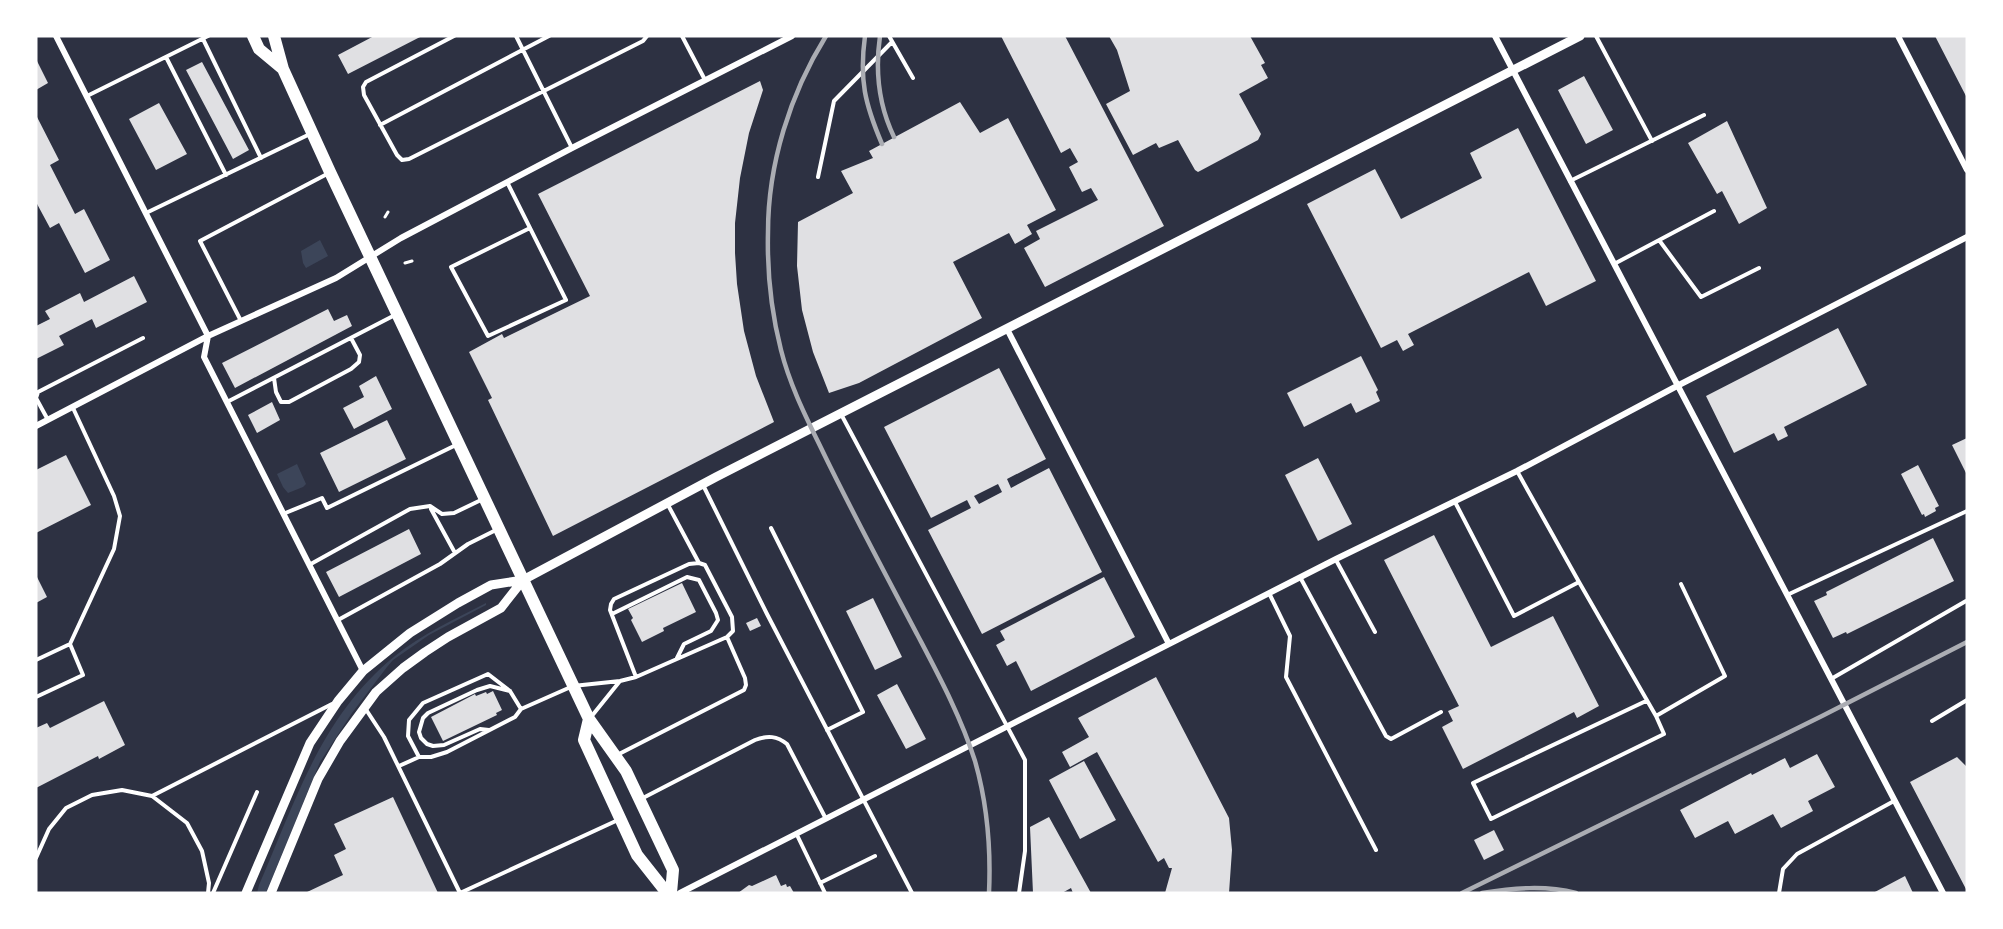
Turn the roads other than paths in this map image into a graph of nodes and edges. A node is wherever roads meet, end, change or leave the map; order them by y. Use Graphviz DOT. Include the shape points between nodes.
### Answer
graph roads {
  1 [pos="56,36"];
  2 [pos="208,36"];
  3 [pos="253,36"];
  4 [pos="274,36"];
  5 [pos="454,36"];
  6 [pos="516,36"];
  7 [pos="549,36"];
  8 [pos="647,36"];
  9 [pos="682,36"];
  10 [pos="792,36"];
  11 [pos="889,36"];
  12 [pos="1495,36"];
  13 [pos="1580,36"];
  14 [pos="1596,36"];
  15 [pos="1898,36"];
  16 [pos="202,39"];
  17 [pos="892,42"];
  18 [pos="523,50"];
  19 [pos="166,57"];
  20 [pos="283,69"];
  21 [pos="1512,71"];
  22 [pos="913,78"];
  23 [pos="705,80"];
  24 [pos="543,92"];
  25 [pos="86,96"];
  26 [pos="1704,115"];
  27 [pos="380,125"];
  28 [pos="313,133"];
  29 [pos="1652,141"];
  30 [pos="572,148"];
  31 [pos="261,158"];
  32 [pos="1967,170"];
  33 [pos="330,172"];
  34 [pos="226,175"];
  35 [pos="818,177"];
  36 [pos="1570,181"];
  37 [pos="507,183"];
  38 [pos="1714,211"];
  39 [pos="145,213"];
  40 [pos="530,228"];
  41 [pos="1967,237"];
  42 [pos="1659,240"];
  43 [pos="371,256"];
  44 [pos="1613,265"];
  45 [pos="1759,268"];
  46 [pos="398,314"];
  47 [pos="241,321"];
  48 [pos="1007,328"];
  49 [pos="208,336"];
  50 [pos="143,338"];
  51 [pos="351,338"];
  52 [pos="274,378"];
  53 [pos="1677,386"];
  54 [pos="227,402"];
  55 [pos="73,408"];
  56 [pos="841,413"];
  57 [pos="48,420"];
  58 [pos="36,426"];
  59 [pos="459,443"];
  60 [pos="1517,471"];
  61 [pos="703,484"];
  62 [pos="484,498"];
  63 [pos="1455,502"];
  64 [pos="667,503"];
  65 [pos="430,506"];
  66 [pos="1967,511"];
  67 [pos="283,514"];
  68 [pos="771,528"];
  69 [pos="499,529"];
  70 [pos="455,553"];
  71 [pos="1336,559"];
  72 [pos="699,562"];
  73 [pos="309,565"];
  74 [pos="1300,577"];
  75 [pos="523,580"];
  76 [pos="1579,582"];
  77 [pos="1681,584"];
  78 [pos="1269,593"];
  79 [pos="1787,595"];
  80 [pos="1966,601"];
  81 [pos="612,614"];
  82 [pos="337,620"];
  83 [pos="1375,632"];
  84 [pos="727,637"];
  85 [pos="70,644"];
  86 [pos="1169,644"];
  87 [pos="677,659"];
  88 [pos="36,660"];
  89 [pos="363,671"];
  90 [pos="636,677"];
  91 [pos="1830,680"];
  92 [pos="620,681"];
  93 [pos="573,686"];
  94 [pos="510,691"];
  95 [pos="36,697"];
  96 [pos="1967,700"];
  97 [pos="339,701"];
  98 [pos="1646,701"];
  99 [pos="365,708"];
  100 [pos="521,709"];
  101 [pos="1441,712"];
  102 [pos="1656,716"];
  103 [pos="589,719"];
  104 [pos="1932,721"];
  105 [pos="1008,728"];
  106 [pos="489,730"];
  107 [pos="827,730"];
  108 [pos="615,756"];
  109 [pos="419,757"];
  110 [pos="399,766"];
  111 [pos="257,792"];
  112 [pos="152,796"];
  113 [pos="639,800"];
  114 [pos="864,800"];
  115 [pos="1894,801"];
  116 [pos="621,819"];
  117 [pos="826,820"];
  118 [pos="796,835"];
  119 [pos="1376,850"];
  120 [pos="875,856"];
  121 [pos="36,858"];
  122 [pos="820,883"];
  123 [pos="208,893"];
  124 [pos="213,893"];
  125 [pos="246,893"];
  126 [pos="271,893"];
  127 [pos="460,893"];
  128 [pos="669,893"];
  129 [pos="680,893"];
  130 [pos="825,893"];
  131 [pos="912,893"];
  132 [pos="1019,893"];
  133 [pos="1779,893"];
  134 [pos="1943,893"];
  1 -- 25 [label="street"];
  2 -- 16 [label="lane"];
  3 -- 20 [label="main road" via="259,49"];
  4 -- 20 [label="main road"];
  5 -- 27 [label="lane" via="366,82 364,95"];
  6 -- 18 [label="lane"];
  7 -- 18 [label="lane"];
  8 -- 24 [label="lane"];
  9 -- 23 [label="lane"];
  10 -- 23 [label="street"];
  11 -- 17 [label="lane"];
  12 -- 21 [label="street"];
  13 -- 21 [label="street"];
  14 -- 29 [label="lane"];
  15 -- 32 [label="street"];
  16 -- 19 [label="lane"];
  16 -- 31 [label="lane"];
  17 -- 22 [label="lane"];
  17 -- 35 [label="lane" via="834,101"];
  18 -- 24 [label="lane"];
  18 -- 27 [label="lane"];
  19 -- 25 [label="lane"];
  19 -- 34 [label="lane"];
  20 -- 28 [label="main road"];
  21 -- 36 [label="street"];
  21 -- 48 [label="street"];
  23 -- 30 [label="street"];
  24 -- 27 [label="lane" via="409,159 402,160 397,155"];
  24 -- 30 [label="lane"];
  25 -- 39 [label="street"];
  26 -- 29 [label="lane"];
  28 -- 31 [label="lane"];
  28 -- 33 [label="main road"];
  29 -- 36 [label="lane"];
  30 -- 37 [label="street"];
  31 -- 34 [label="lane"];
  33 -- 43 [label="main road"];
  33 -- 47 [label="lane" via="200,241"];
  34 -- 39 [label="lane"];
  36 -- 44 [label="street"];
  37 -- 40 [label="lane"];
  37 -- 43 [label="street"];
  38 -- 42 [label="lane"];
  39 -- 49 [label="street"];
  40 -- 40 [label="lane" via="566,300 488,336 451,267"];
  41 -- 53 [label="street"];
  42 -- 44 [label="lane"];
  42 -- 45 [label="lane" via="1701,297"];
  43 -- 46 [label="main road"];
  43 -- 47 [label="street" via="336,278"];
  44 -- 53 [label="street"];
  46 -- 51 [label="lane"];
  46 -- 59 [label="main road"];
  47 -- 49 [label="street"];
  48 -- 56 [label="street"];
  48 -- 86 [label="street"];
  49 -- 54 [label="street" via="204,357"];
  49 -- 55 [label="street"];
  50 -- 57 [label="lane" via="38,392 36,398"];
  51 -- 52 [label="lane"];
  51 -- 52 [label="lane" via="360,355 359,362 290,402 281,402"];
  52 -- 54 [label="lane"];
  53 -- 60 [label="street"];
  53 -- 79 [label="street"];
  54 -- 67 [label="street"];
  55 -- 57 [label="street"];
  55 -- 85 [label="lane" via="120,516 114,549"];
  56 -- 61 [label="street"];
  56 -- 105 [label="lane"];
  57 -- 58 [label="street"];
  59 -- 62 [label="main road"];
  59 -- 67 [label="lane" via="327,508 322,498"];
  60 -- 63 [label="street"];
  60 -- 76 [label="lane"];
  61 -- 64 [label="street"];
  61 -- 107 [label="lane"];
  62 -- 65 [label="lane" via="454,513 442,514"];
  62 -- 69 [label="main road"];
  63 -- 71 [label="street"];
  63 -- 76 [label="lane" via="1514,616"];
  64 -- 72 [label="lane"];
  64 -- 75 [label="street"];
  65 -- 70 [label="lane"];
  65 -- 73 [label="lane" via="410,509"];
  66 -- 79 [label="lane"];
  67 -- 73 [label="street"];
  68 -- 107 [label="lane" via="863,712"];
  69 -- 70 [label="lane"];
  69 -- 75 [label="main road"];
  70 -- 82 [label="lane"];
  71 -- 74 [label="street"];
  71 -- 83 [label="lane"];
  72 -- 81 [label="lane" via="614,599"];
  72 -- 84 [label="lane" via="705,565 732,617 733,630"];
  73 -- 82 [label="street"];
  74 -- 78 [label="street"];
  74 -- 101 [label="lane" via="1386,736 1391,739"];
  75 -- 89 [label="street" via="491,585 458,603 410,633"];
  75 -- 93 [label="main road"];
  75 -- 99 [label="street" via="501,608 403,668 376,692"];
  76 -- 98 [label="lane"];
  77 -- 102 [label="lane" via="1725,675"];
  78 -- 86 [label="street"];
  78 -- 119 [label="lane" via="1290,636 1286,677"];
  79 -- 91 [label="street"];
  80 -- 91 [label="lane"];
  81 -- 87 [label="lane" via="687,577 699,580 718,620 711,631 684,644"];
  81 -- 90 [label="lane"];
  82 -- 89 [label="street"];
  84 -- 87 [label="lane"];
  84 -- 108 [label="lane" via="745,678 744,690"];
  85 -- 88 [label="lane"];
  85 -- 95 [label="lane" via="83,675"];
  86 -- 105 [label="street"];
  87 -- 90 [label="lane"];
  89 -- 97 [label="street"];
  90 -- 92 [label="lane"];
  91 -- 115 [label="street"];
  92 -- 93 [label="lane"];
  92 -- 103 [label="lane"];
  93 -- 100 [label="lane"];
  93 -- 103 [label="main road"];
  94 -- 100 [label="lane"];
  94 -- 106 [label="lane" via="490,686 477,690 428,713 419,732 427,744 439,747 480,729"];
  94 -- 109 [label="lane" via="488,674 423,703 409,720 408,736"];
  96 -- 104 [label="lane"];
  97 -- 112 [label="lane"];
  97 -- 125 [label="street" via="310,743"];
  98 -- 102 [label="lane"];
  98 -- 102 [label="lane" via="1473,783 1491,819 1664,734"];
  99 -- 110 [label="lane"];
  99 -- 126 [label="street" via="318,779"];
  100 -- 106 [label="lane" via="515,717"];
  103 -- 108 [label="main road"];
  103 -- 116 [label="main road" via="584,740"];
  105 -- 114 [label="street"];
  105 -- 132 [label="lane" via="1025,760 1025,851"];
  106 -- 109 [label="lane" via="447,752"];
  107 -- 114 [label="lane"];
  108 -- 113 [label="main road"];
  109 -- 110 [label="lane"];
  110 -- 127 [label="lane"];
  111 -- 124 [label="lane"];
  112 -- 121 [label="lane" via="122,790 92,795 66,808 49,829"];
  112 -- 123 [label="lane" via="187,823 202,851"];
  113 -- 117 [label="lane" via="770,736 787,744"];
  113 -- 128 [label="main road" via="673,870"];
  114 -- 117 [label="street"];
  114 -- 131 [label="lane"];
  115 -- 133 [label="lane" via="1797,854 1783,869"];
  115 -- 134 [label="street"];
  116 -- 127 [label="lane"];
  116 -- 128 [label="main road" via="637,855"];
  117 -- 118 [label="street"];
  118 -- 122 [label="lane"];
  118 -- 129 [label="street"];
  120 -- 122 [label="lane"];
  122 -- 130 [label="lane"];
}
